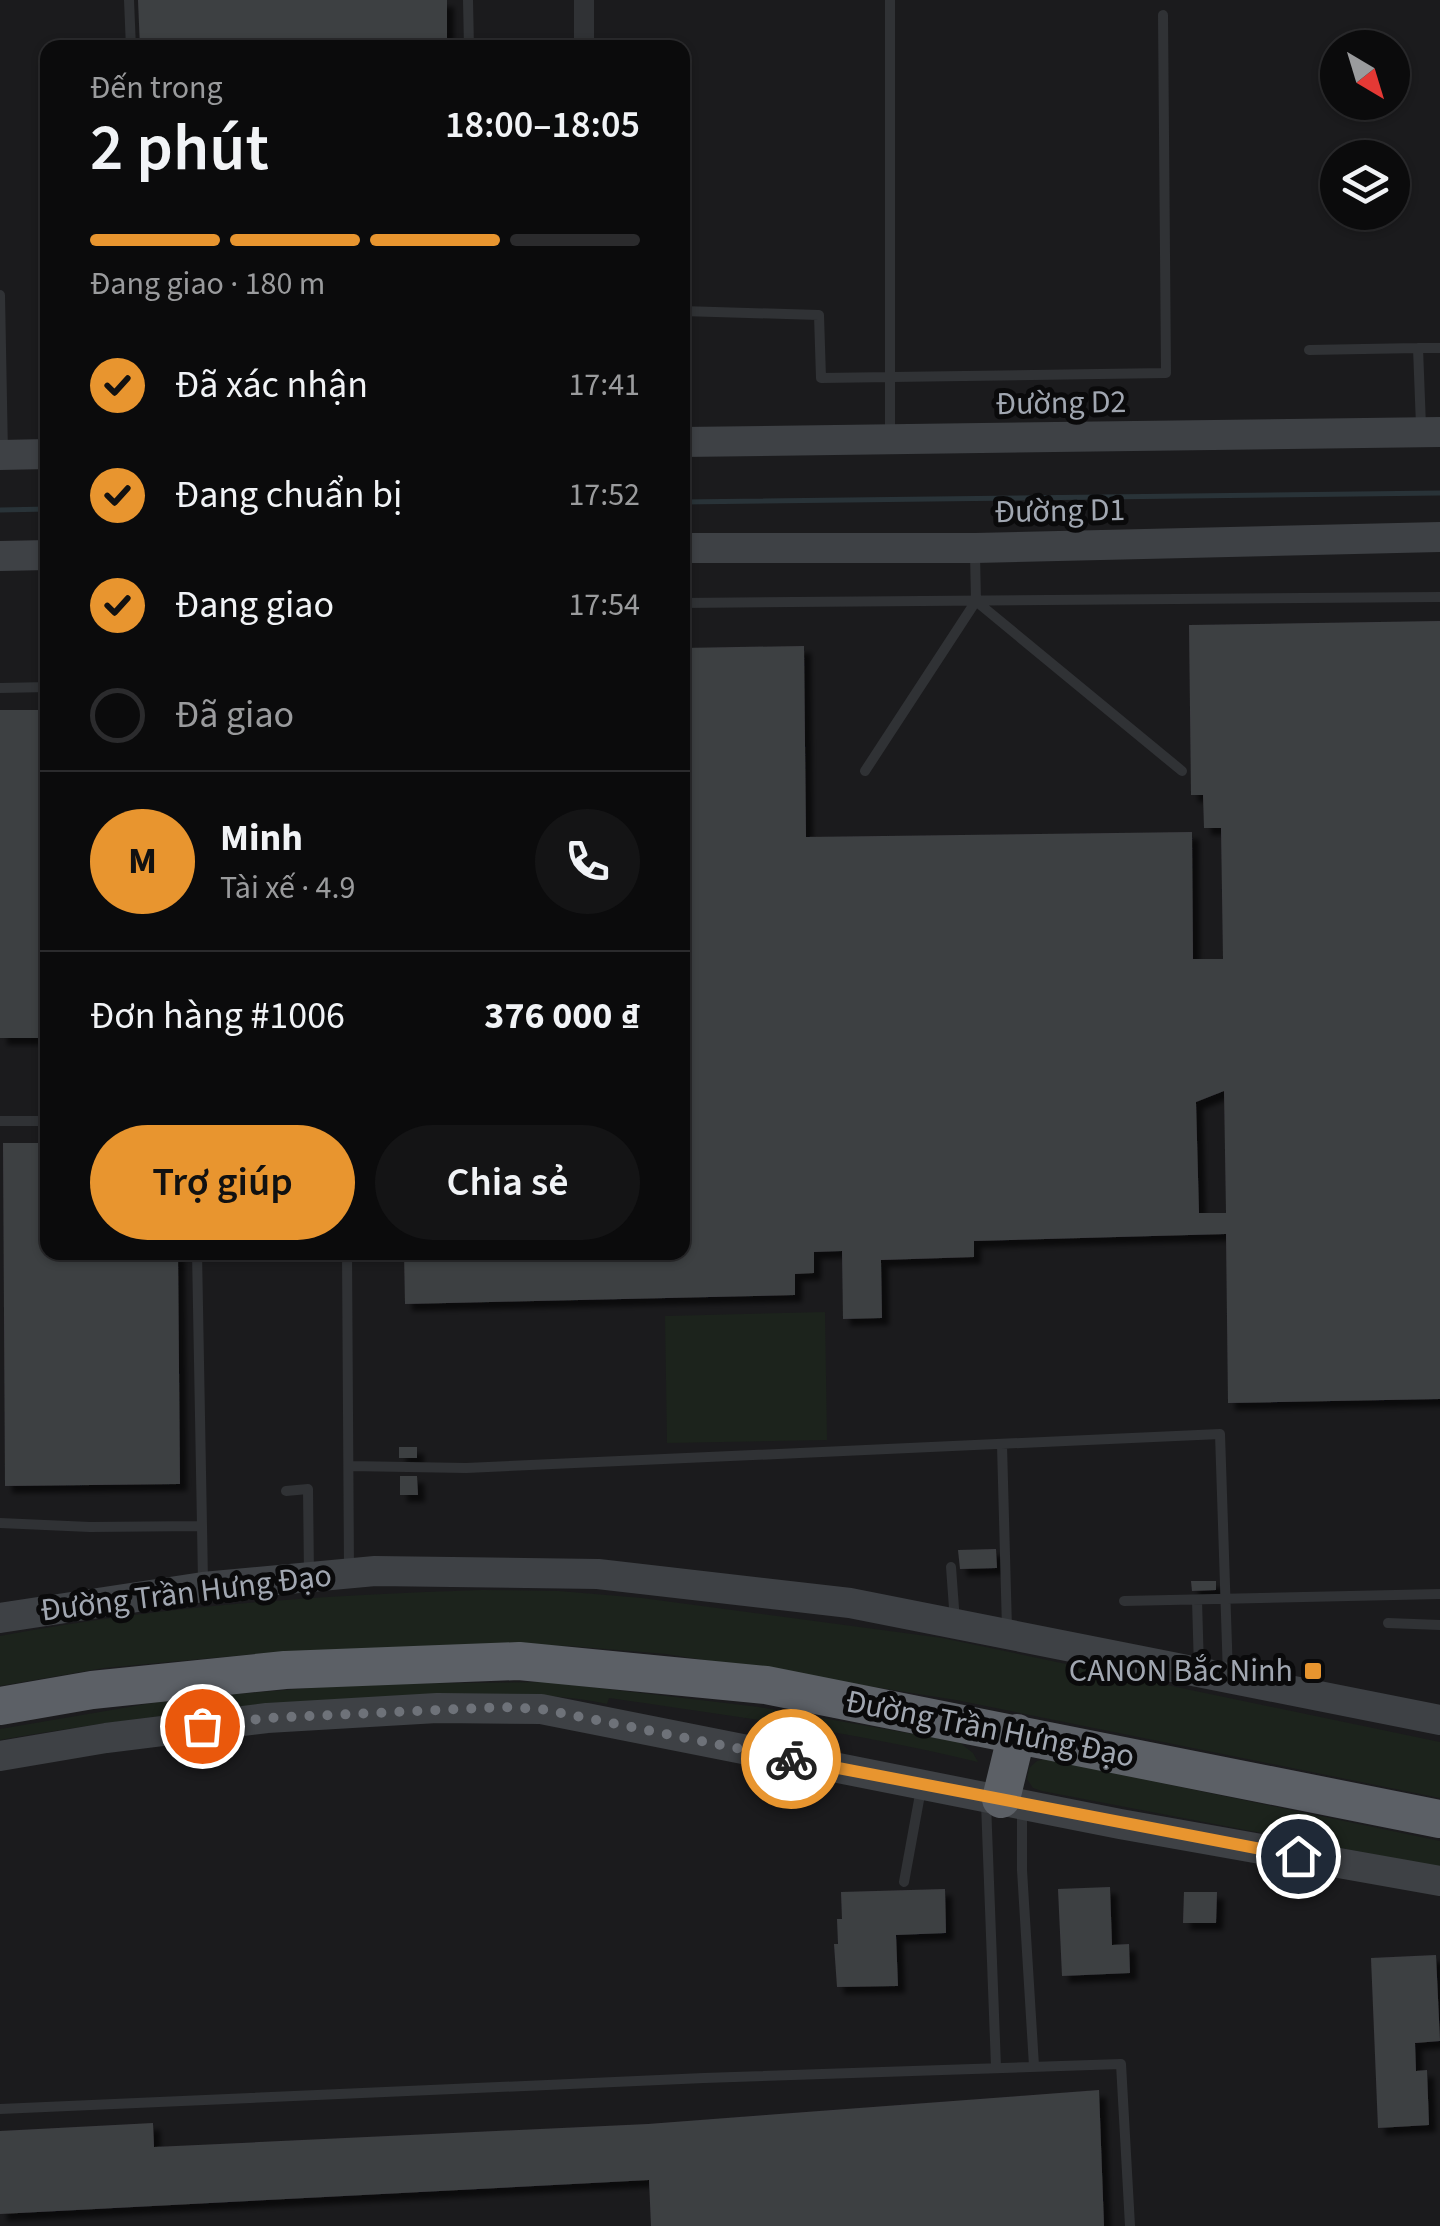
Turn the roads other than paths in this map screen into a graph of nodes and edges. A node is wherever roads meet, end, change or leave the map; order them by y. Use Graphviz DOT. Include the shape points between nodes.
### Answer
graph roads {
  1 [pos="129,0"];
  2 [pos="468,0"];
  3 [pos="584,0"];
  4 [pos="890,0"];
  5 [pos="1163,14"];
  6 [pos="130,40"];
  7 [pos="469,40"];
  8 [pos="584,40"];
  9 [pos="0,295"];
  10 [pos="690,312"];
  11 [pos="0,344"];
  12 [pos="1418,348"];
  13 [pos="1440,348"];
  14 [pos="1309,350"];
  15 [pos="889,377"];
  16 [pos="1431,432"];
  17 [pos="890,441"];
  18 [pos="690,442"];
  19 [pos="40,454"];
  20 [pos="2,455"];
  21 [pos="1440,537"];
  22 [pos="690,548"];
  23 [pos="976,548"];
  24 [pos="40,555"];
  25 [pos="0,556"];
  26 [pos="1440,598"];
  27 [pos="976,601"];
  28 [pos="690,604"];
  29 [pos="40,687"];
  30 [pos="0,688"];
  31 [pos="864,771"];
  32 [pos="1182,771"];
  33 [pos="0,1121"];
  34 [pos="40,1121"];
  35 [pos="197,1260"];
  36 [pos="347,1260"];
  37 [pos="1002,1444"];
  38 [pos="348,1466"];
  39 [pos="286,1491"];
  40 [pos="0,1523"];
  41 [pos="202,1526"];
  42 [pos="951,1567"];
  43 [pos="349,1573"];
  44 [pos="309,1577"];
  45 [pos="203,1587"];
  46 [pos="1440,1594"];
  47 [pos="1226,1599"];
  48 [pos="1197,1600"];
  49 [pos="1124,1601"];
  50 [pos="0,1618"];
  51 [pos="955,1623"];
  52 [pos="1388,1623"];
  53 [pos="1440,1624"];
  54 [pos="1008,1633"];
  55 [pos="1214,1674"];
  56 [pos="0,1706"];
  57 [pos="1440,1720"];
  58 [pos="1017,1734"];
  59 [pos="0,1756"];
  60 [pos="921,1785"];
  61 [pos="1003,1800"];
  62 [pos="1440,1819"];
  63 [pos="904,1882"];
  64 [pos="1440,1882"];
  65 [pos="1034,2066"];
  66 [pos="996,2067"];
  67 [pos="0,2109"];
  68 [pos="1130,2226"];
  1 -- 6 [label="lane"];
  2 -- 7 [label="lane"];
  3 -- 8 [label="street"];
  4 -- 15 [label="lane"];
  5 -- 15 [label="lane" via="1166,373"];
  9 -- 11 [label="lane"];
  10 -- 15 [label="lane" via="819,316 821,378"];
  11 -- 20 [label="lane"];
  12 -- 13 [label="lane"];
  12 -- 14 [label="lane"];
  12 -- 16 [label="lane"];
  15 -- 17 [label="lane"];
  16 -- 17 [label="main road, Đường D2"];
  17 -- 18 [label="main road, Đường D2"];
  19 -- 20 [label="main road"];
  21 -- 23 [label="main road, Đường D1"];
  22 -- 23 [label="main road, Đường D1"];
  23 -- 27 [label="lane"];
  24 -- 25 [label="main road"];
  26 -- 27 [label="lane"];
  27 -- 28 [label="lane"];
  27 -- 31 [label="lane"];
  27 -- 32 [label="lane"];
  29 -- 30 [label="lane"];
  33 -- 34 [label="lane"];
  35 -- 41 [label="lane"];
  36 -- 38 [label="lane"];
  37 -- 38 [label="lane" via="466,1468"];
  37 -- 47 [label="lane" via="1220,1434"];
  37 -- 54 [label="lane"];
  38 -- 43 [label="lane"];
  39 -- 44 [label="lane" via="308,1489"];
  40 -- 41 [label="lane"];
  41 -- 45 [label="lane"];
  42 -- 51 [label="lane"];
  43 -- 44 [label="main road, Đường Trần Hưng Đạo"];
  43 -- 51 [label="main road, Đường Trần Hưng Đạo" via="598,1574 850,1603"];
  44 -- 45 [label="main road, Đường Trần Hưng Đạo"];
  45 -- 50 [label="main road, Đường Trần Hưng Đạo"];
  46 -- 47 [label="lane"];
  47 -- 48 [label="lane"];
  47 -- 55 [label="lane"];
  48 -- 49 [label="lane"];
  48 -- 55 [label="lane"];
  51 -- 54 [label="main road, Đường Trần Hưng Đạo"];
  52 -- 53 [label="lane"];
  54 -- 55 [label="main road, Đường Trần Hưng Đạo"];
  55 -- 57 [label="main road, Đường Trần Hưng Đạo"];
  56 -- 58 [label="highway, Đường Trần Hưng Đạo" via="285,1670 519,1661 766,1686"];
  58 -- 61 [label="highway"];
  58 -- 62 [label="highway, Đường Trần Hưng Đạo"];
  59 -- 60 [label="main road, Đường Trần Hưng Đạo" via="267,1718 503,1707"];
  60 -- 61 [label="main road, Đường Trần Hưng Đạo"];
  60 -- 63 [label="lane"];
  61 -- 64 [label="main road, Đường Trần Hưng Đạo"];
  61 -- 65 [label="lane" via="1022,1870"];
  61 -- 66 [label="lane"];
  65 -- 66 [label="lane"];
  65 -- 68 [label="lane" via="1122,2064"];
  66 -- 67 [label="lane"];
}
